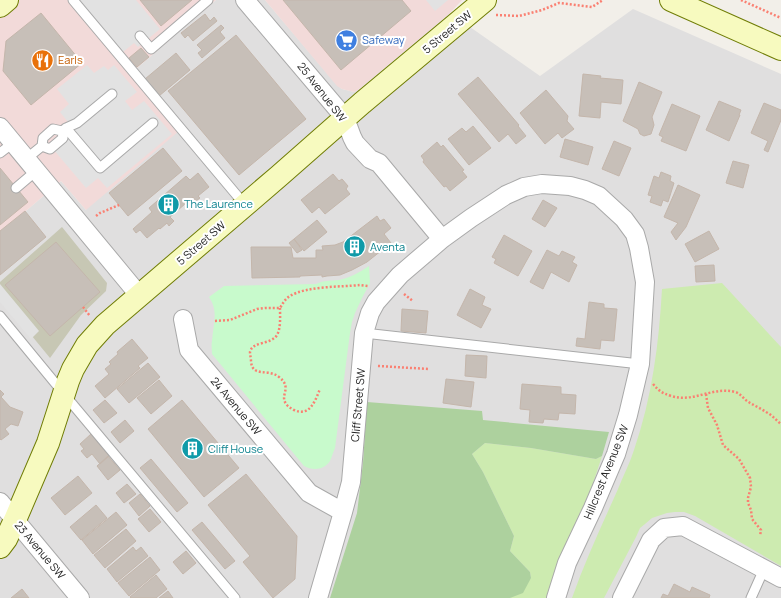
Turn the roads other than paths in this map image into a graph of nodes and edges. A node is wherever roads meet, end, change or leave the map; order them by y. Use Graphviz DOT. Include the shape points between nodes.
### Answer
graph roads {
  1 [pos="7,0"];
  2 [pos="73,0"];
  3 [pos="208,0"];
  4 [pos="245,0"];
  5 [pos="671,0"];
  6 [pos="486,4"];
  7 [pos="0,6"];
  8 [pos="140,36"];
  9 [pos="781,49"];
  10 [pos="112,94"];
  11 [pos="345,118"];
  12 [pos="154,123"];
  13 [pos="0,127"];
  14 [pos="64,129"];
  15 [pos="42,146"];
  16 [pos="6,148"];
  17 [pos="31,165"];
  18 [pos="16,188"];
  19 [pos="246,205"];
  20 [pos="442,239"];
  21 [pos="139,295"];
  22 [pos="0,316"];
  23 [pos="183,319"];
  24 [pos="364,333"];
  25 [pos="640,364"];
  26 [pos="64,394"];
  27 [pos="0,502"];
  28 [pos="343,512"];
  29 [pos="15,520"];
  30 [pos="0,547"];
  31 [pos="764,569"];
  32 [pos="781,578"];
  33 [pos="80,598"];
  34 [pos="235,598"];
  35 [pos="318,598"];
  36 [pos="556,598"];
  37 [pos="622,598"];
  38 [pos="751,598"];
  1 -- 7 [label="street"];
  2 -- 19 [label="lane"];
  3 -- 8 [label="lane" via="151,49"];
  4 -- 11 [label="street, 25 Avenue SW"];
  5 -- 9 [label="street"];
  6 -- 11 [label="street, 5 Street SW"];
  10 -- 14 [label="lane" via="77,123"];
  11 -- 19 [label="street, 5 Street SW"];
  11 -- 20 [label="street, 25 Avenue SW" via="355,143 370,159 379,163"];
  12 -- 14 [label="lane" via="100,168"];
  13 -- 16 [label="street"];
  14 -- 15 [label="lane" via="53,129 42,138"];
  14 -- 15 [label="lane" via="63,138 50,149"];
  15 -- 17 [label="lane"];
  16 -- 17 [label="street"];
  17 -- 18 [label="lane"];
  17 -- 21 [label="street"];
  19 -- 21 [label="street, 5 Street SW"];
  20 -- 24 [label="street, Cliff Street SW" via="400,274 376,302"];
  20 -- 25 [label="street, Hillcrest Avenue SW" via="506,195 524,187 542,184 570,186 599,196 624,219 635,234 639,248 645,282"];
  21 -- 26 [label="street, 5 Street SW" via="87,345 73,368"];
  22 -- 26 [label="lane"];
  23 -- 28 [label="street, 24 Avenue SW" via="189,350 309,493"];
  24 -- 25 [label="lane"];
  24 -- 28 [label="street, Cliff Street SW" via="351,482"];
  25 -- 36 [label="street, Hillcrest Avenue SW" via="616,454 567,563"];
  26 -- 29 [label="street, 5 Street SW" via="48,443"];
  26 -- 34 [label="lane"];
  27 -- 29 [label="street, 23 Avenue SW"];
  28 -- 35 [label="street, Cliff Street SW"];
  29 -- 30 [label="street, 5 Street SW"];
  29 -- 33 [label="street, 23 Avenue SW"];
  31 -- 32 [label="street"];
  31 -- 37 [label="street" via="683,526 664,528 651,540"];
  31 -- 38 [label="lane"];
}
